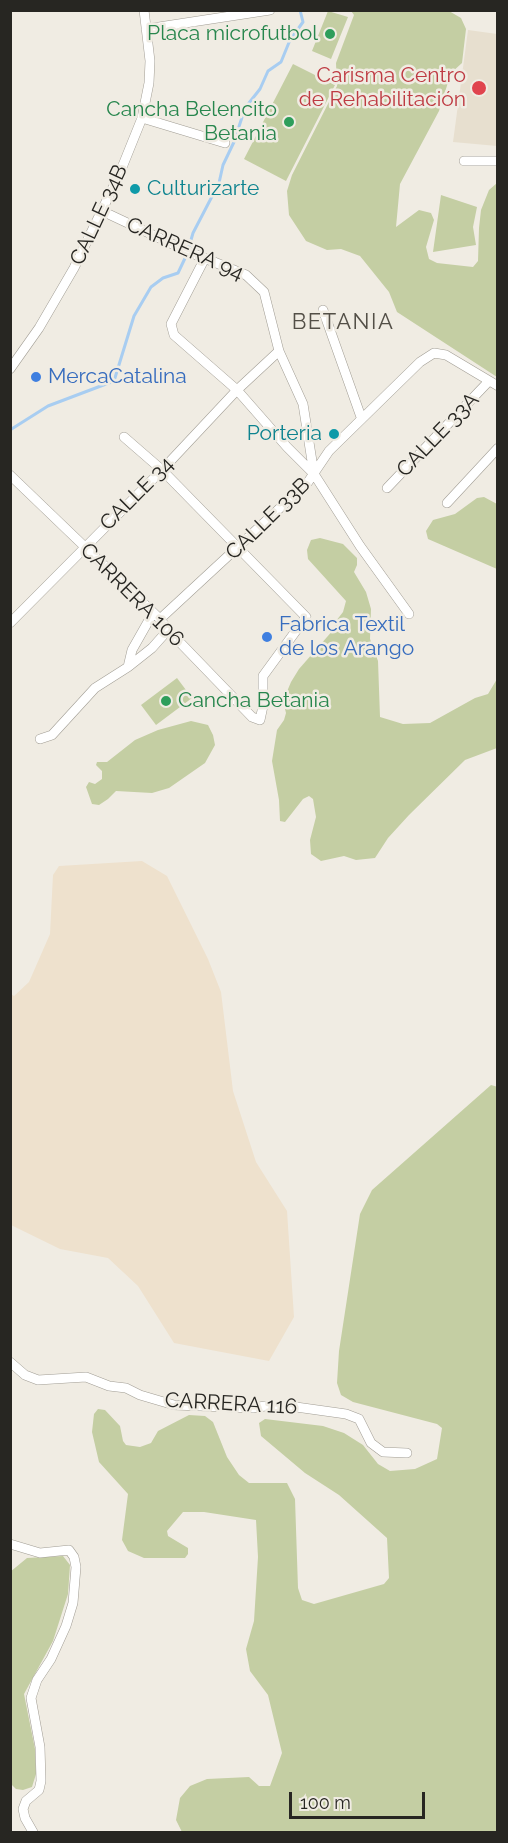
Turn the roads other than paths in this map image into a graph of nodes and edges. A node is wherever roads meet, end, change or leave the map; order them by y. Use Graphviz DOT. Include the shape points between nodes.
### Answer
graph roads {
  1 [pos="144,10"];
  2 [pos="270,10"];
  3 [pos="146,29"];
  4 [pos="142,118"];
  5 [pos="225,143"];
  6 [pos="464,161"];
  7 [pos="498,161"];
  8 [pos="102,211"];
  9 [pos="201,257"];
  10 [pos="323,310"];
  11 [pos="279,351"];
  12 [pos="10,369"];
  13 [pos="493,383"];
  14 [pos="237,390"];
  15 [pos="361,417"];
  16 [pos="124,437"];
  17 [pos="498,448"];
  18 [pos="162,470"];
  19 [pos="314,474"];
  20 [pos="10,475"];
  21 [pos="387,488"];
  22 [pos="447,503"];
  23 [pos="84,548"];
  24 [pos="239,548"];
  25 [pos="409,614"];
  26 [pos="156,616"];
  27 [pos="10,623"];
  28 [pos="168,630"];
  29 [pos="128,667"];
  30 [pos="40,739"];
  31 [pos="10,1362"];
  32 [pos="407,1454"];
  33 [pos="10,1544"];
  34 [pos="33,1833"];
  1 -- 3 [label="street, CALLE 34B"];
  2 -- 3 [label="street"];
  3 -- 4 [label="street, CALLE 34B" via="150,61"];
  4 -- 5 [label="street"];
  4 -- 8 [label="street, CALLE 34B"];
  6 -- 7 [label="street"];
  8 -- 9 [label="street, CARRERA 94"];
  8 -- 12 [label="street, CALLE 34B" via="68,278"];
  9 -- 11 [label="street, CARRERA 94" via="246,275 264,292"];
  9 -- 14 [label="street" via="171,324 174,336"];
  10 -- 15 [label="street"];
  11 -- 14 [label="street, CALLE 34"];
  11 -- 19 [label="street, CARRERA 94" via="307,417"];
  13 -- 15 [label="street, CALLE 33B" via="446,355 434,353"];
  13 -- 21 [label="street, CALLE 33A"];
  14 -- 18 [label="street, CALLE 34"];
  14 -- 19 [label="street"];
  15 -- 19 [label="street, CALLE 33B" via="329,451"];
  16 -- 18 [label="street"];
  17 -- 22 [label="street"];
  18 -- 23 [label="street, CALLE 34"];
  18 -- 24 [label="street"];
  19 -- 24 [label="street, CALLE 33B"];
  19 -- 25 [label="street, CARRERA 94"];
  20 -- 23 [label="street, CARRERA 106"];
  23 -- 26 [label="street, CARRERA 106"];
  23 -- 27 [label="street, CALLE 34"];
  24 -- 26 [label="street, CALLE 33B"];
  24 -- 28 [label="street, CARRERA 106" via="306,617 263,676 262,717 252,717"];
  26 -- 28 [label="street, CARRERA 106"];
  26 -- 29 [label="street, CALLE 33B" via="132,651"];
  28 -- 29 [label="street"];
  29 -- 30 [label="street" via="87,696 52,735"];
  31 -- 32 [label="street, CARRERA 116" via="38,1380 86,1377 174,1406 296,1407 346,1414 359,1419 371,1443 383,1452"];
  33 -- 34 [label="street" via="40,1553 69,1550 76,1567 73,1603 66,1626 31,1698 40,1747 41,1781 39,1790 23,1809"];
}
